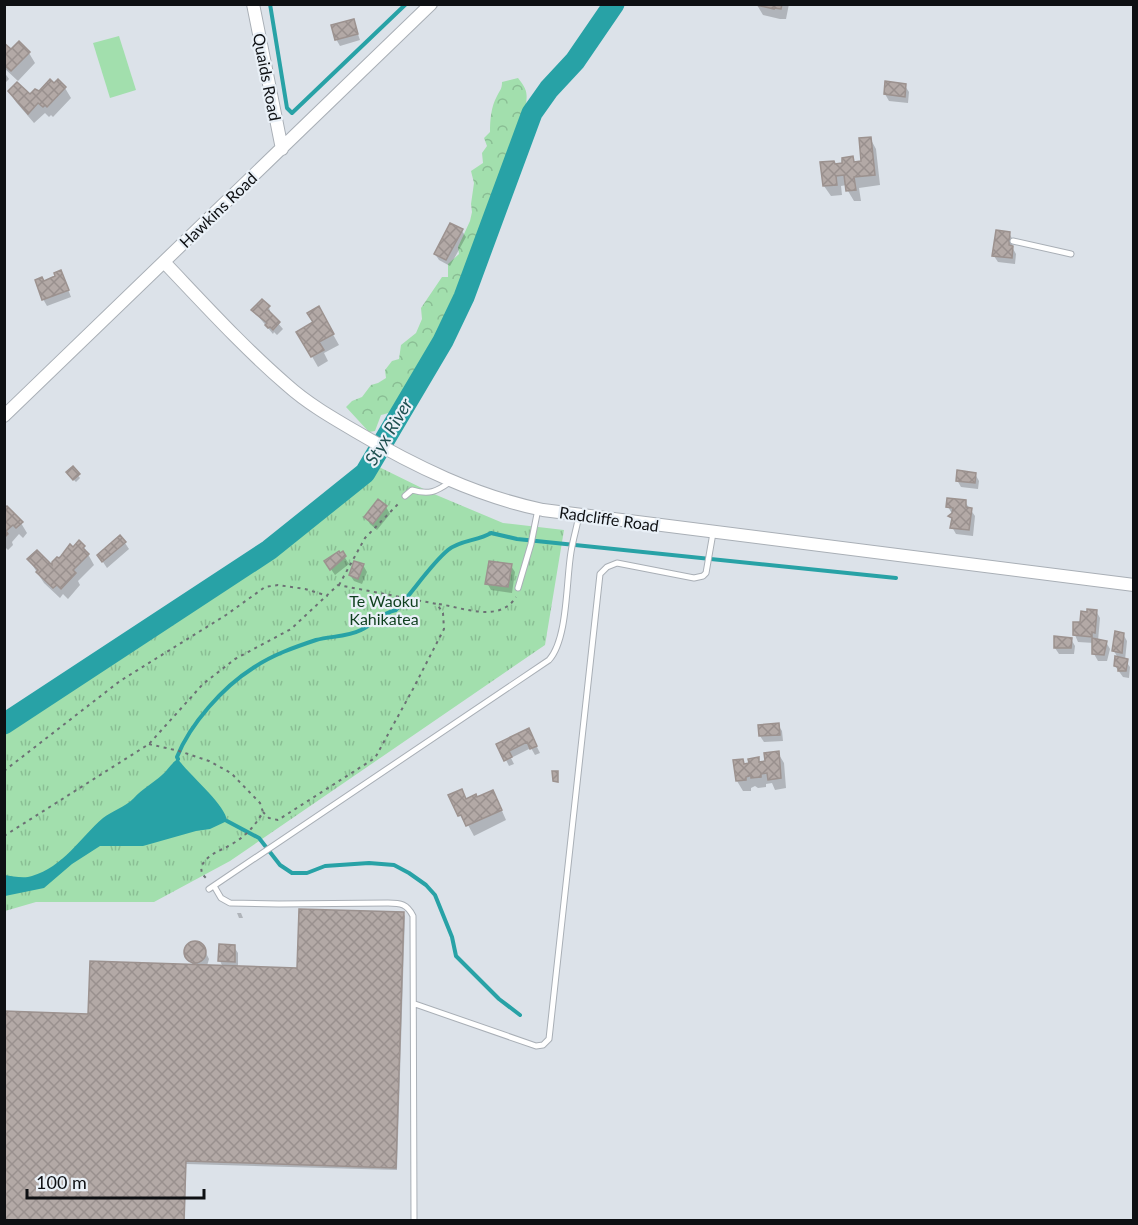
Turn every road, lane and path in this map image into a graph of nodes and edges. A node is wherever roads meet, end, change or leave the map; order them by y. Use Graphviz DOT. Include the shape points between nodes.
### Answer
graph roads {
  1 [pos="253,4"];
  2 [pos="431,4"];
  3 [pos="282,149"];
  4 [pos="1013,241"];
  5 [pos="1071,254"];
  6 [pos="164,262"];
  7 [pos="4,416"];
  8 [pos="451,481"];
  9 [pos="405,496"];
  10 [pos="538,509"];
  11 [pos="579,515"];
  12 [pos="713,533"];
  13 [pos="338,585"];
  14 [pos="1134,585"];
  15 [pos="518,588"];
  16 [pos="328,596"];
  17 [pos="437,604"];
  18 [pos="149,744"];
  19 [pos="4,771"];
  20 [pos="263,812"];
  21 [pos="4,837"];
  22 [pos="211,888"];
  23 [pos="415,1004"];
  24 [pos="414,1221"];
  1 -- 3 [label="street, Quaids Road"];
  2 -- 3 [label="street, Hawkins Road"];
  3 -- 6 [label="street, Hawkins Road"];
  4 -- 5 [label="lane"];
  6 -- 7 [label="street, Hawkins Road"];
  6 -- 8 [label="street, Radcliffe Road" via="288,386 312,405"];
  8 -- 9 [label="lane" via="435,493 412,490"];
  8 -- 10 [label="street, Radcliffe Road" via="492,498"];
  9 -- 13 [label="path" via="365,538"];
  10 -- 11 [label="street, Radcliffe Road"];
  10 -- 15 [label="lane"];
  11 -- 12 [label="street, Radcliffe Road"];
  11 -- 22 [label="lane" via="555,654"];
  12 -- 14 [label="street, Radcliffe Road"];
  12 -- 23 [label="lane" via="706,573 699,578 617,563 600,574 549,1039 536,1046"];
  13 -- 16 [label="path"];
  13 -- 17 [label="path"];
  15 -- 17 [label="path" via="510,606 492,613"];
  16 -- 18 [label="path" via="291,629 235,659 203,684"];
  16 -- 19 [label="path" via="278,585 265,587 120,681"];
  17 -- 20 [label="path" via="443,613 444,629 375,758 278,820"];
  18 -- 20 [label="path" via="209,761 231,773 260,803"];
  18 -- 21 [label="path"];
  20 -- 22 [label="path" via="249,832 207,856 201,867"];
  22 -- 23 [label="lane" via="230,903 400,903 409,908 413,916"];
  23 -- 24 [label="lane"];
}
